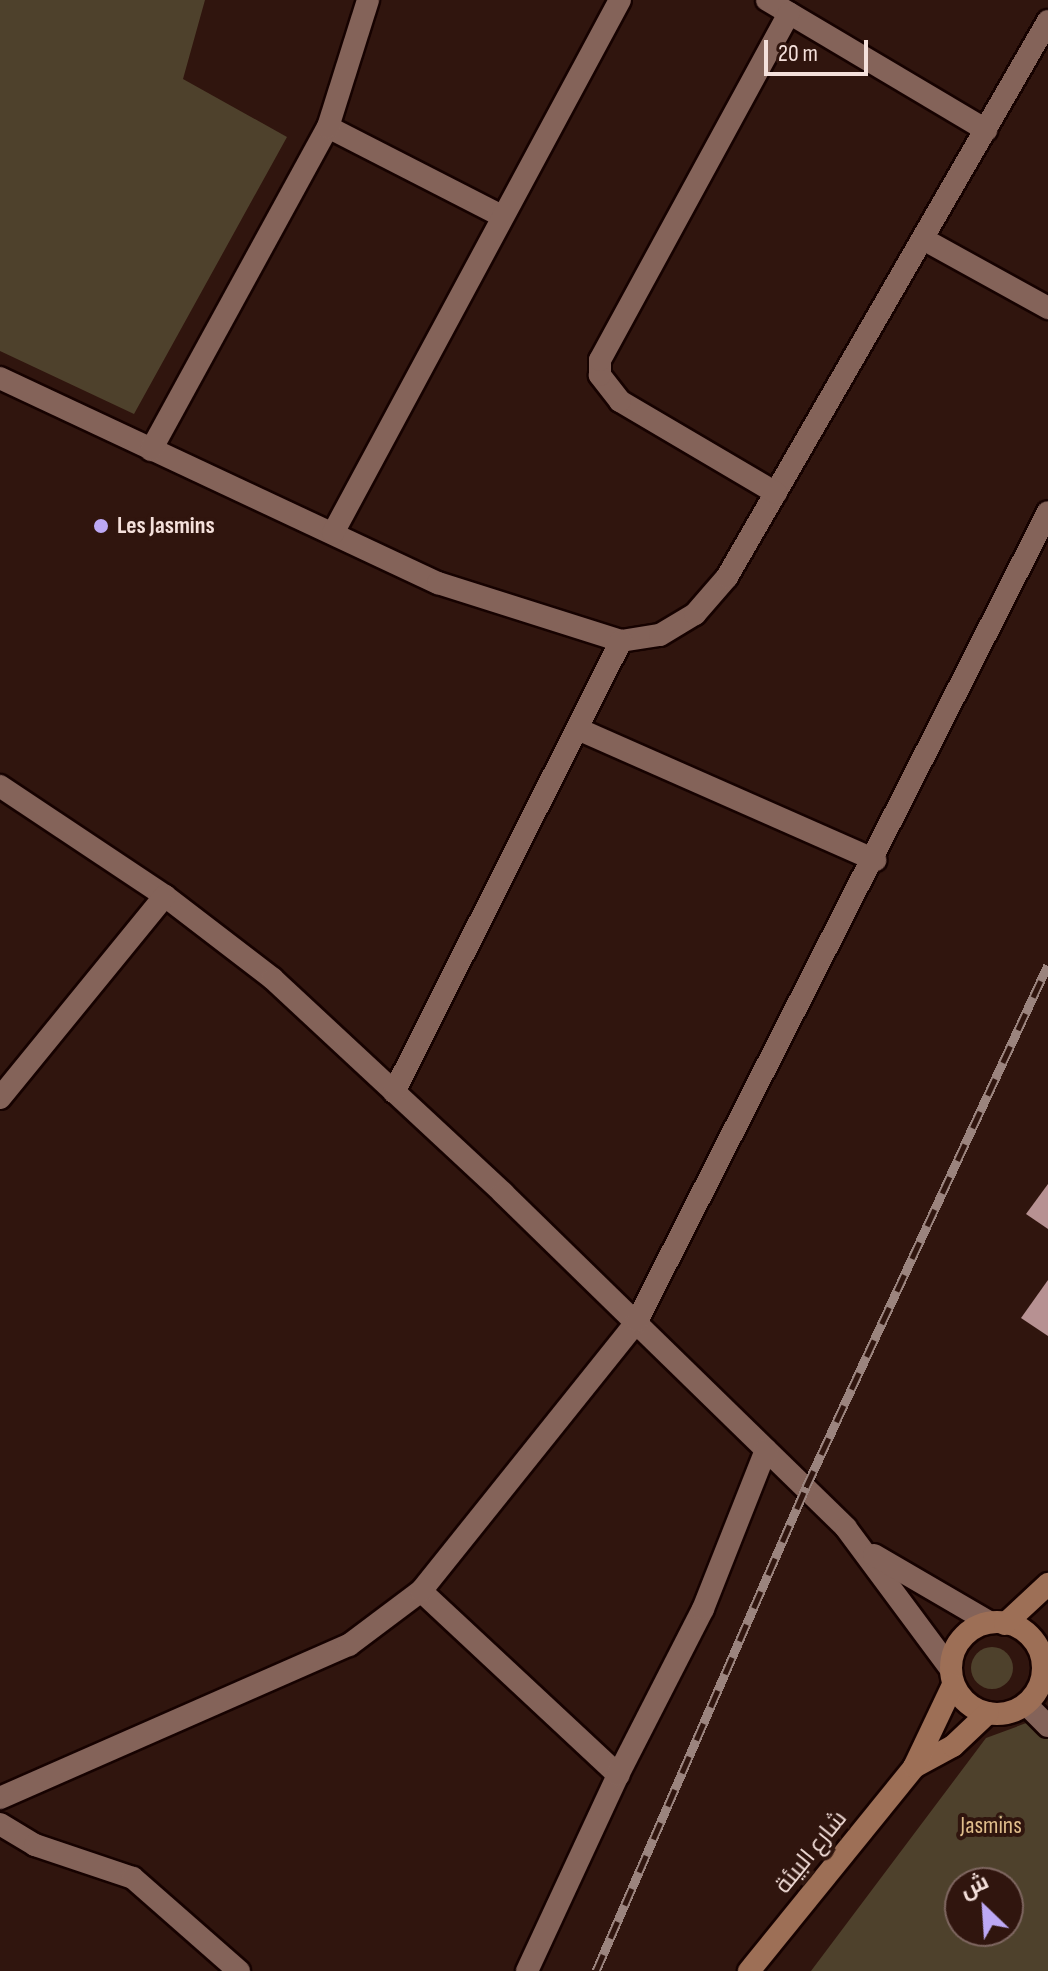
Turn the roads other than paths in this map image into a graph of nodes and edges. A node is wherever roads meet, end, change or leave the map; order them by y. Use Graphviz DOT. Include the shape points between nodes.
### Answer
graph roads {
  1 [pos="368,0"];
  2 [pos="620,0"];
  3 [pos="767,0"];
  4 [pos="789,13"];
  5 [pos="1048,21"];
  6 [pos="328,127"];
  7 [pos="986,130"];
  8 [pos="500,215"];
  9 [pos="923,239"];
  10 [pos="1048,308"];
  11 [pos="0,378"];
  12 [pos="151,450"];
  13 [pos="776,493"];
  14 [pos="1048,512"];
  15 [pos="333,533"];
  16 [pos="621,641"];
  17 [pos="578,729"];
  18 [pos="0,786"];
  19 [pos="875,860"];
  20 [pos="165,896"];
  21 [pos="394,1092"];
  22 [pos="0,1098"];
  23 [pos="637,1321"];
  24 [pos="766,1450"];
  25 [pos="870,1553"];
  26 [pos="1048,1584"];
  27 [pos="421,1591"];
  28 [pos="997,1623"];
  29 [pos="1045,1648"];
  30 [pos="952,1676"];
  31 [pos="1026,1704"];
  32 [pos="988,1713"];
  33 [pos="1048,1726"];
  34 [pos="914,1767"];
  35 [pos="618,1775"];
  36 [pos="0,1798"];
  37 [pos="0,1824"];
  38 [pos="239,1971"];
  39 [pos="527,1971"];
  40 [pos="749,1971"];
  1 -- 6 [label="street"];
  2 -- 8 [label="street"];
  3 -- 4 [label="street"];
  4 -- 7 [label="street"];
  4 -- 13 [label="street" via="608,345 600,375 620,401"];
  5 -- 7 [label="street"];
  6 -- 8 [label="street"];
  6 -- 12 [label="street"];
  7 -- 9 [label="street"];
  8 -- 15 [label="street"];
  9 -- 10 [label="street"];
  9 -- 13 [label="street"];
  11 -- 12 [label="street"];
  12 -- 15 [label="street"];
  13 -- 16 [label="street" via="727,577 695,614 660,635"];
  14 -- 19 [label="street"];
  15 -- 16 [label="street" via="438,583"];
  16 -- 17 [label="street"];
  17 -- 19 [label="street"];
  17 -- 21 [label="street"];
  18 -- 20 [label="street"];
  19 -- 23 [label="street"];
  20 -- 21 [label="street" via="273,979"];
  20 -- 22 [label="street"];
  21 -- 23 [label="street"];
  23 -- 24 [label="street"];
  23 -- 27 [label="street"];
  24 -- 25 [label="street"];
  24 -- 35 [label="street" via="703,1609"];
  25 -- 28 [label="street"];
  25 -- 30 [label="street"];
  26 -- 28 [label="main road"];
  27 -- 35 [label="street"];
  27 -- 36 [label="street" via="349,1645"];
  28 -- 29 [label="main road" via="1020,1626"];
  28 -- 30 [label="main road" via="961,1638"];
  29 -- 31 [label="main road" via="1043,1672"];
  30 -- 32 [label="main road" via="967,1704"];
  30 -- 34 [label="main road, شارع البيئة"];
  31 -- 32 [label="main road" via="1008,1713"];
  31 -- 33 [label="street"];
  32 -- 34 [label="main road, شارع البيئة" via="953,1746"];
  34 -- 40 [label="main road, شارع البيئة"];
  35 -- 39 [label="street"];
  37 -- 38 [label="street" via="35,1845 133,1878"];
}
